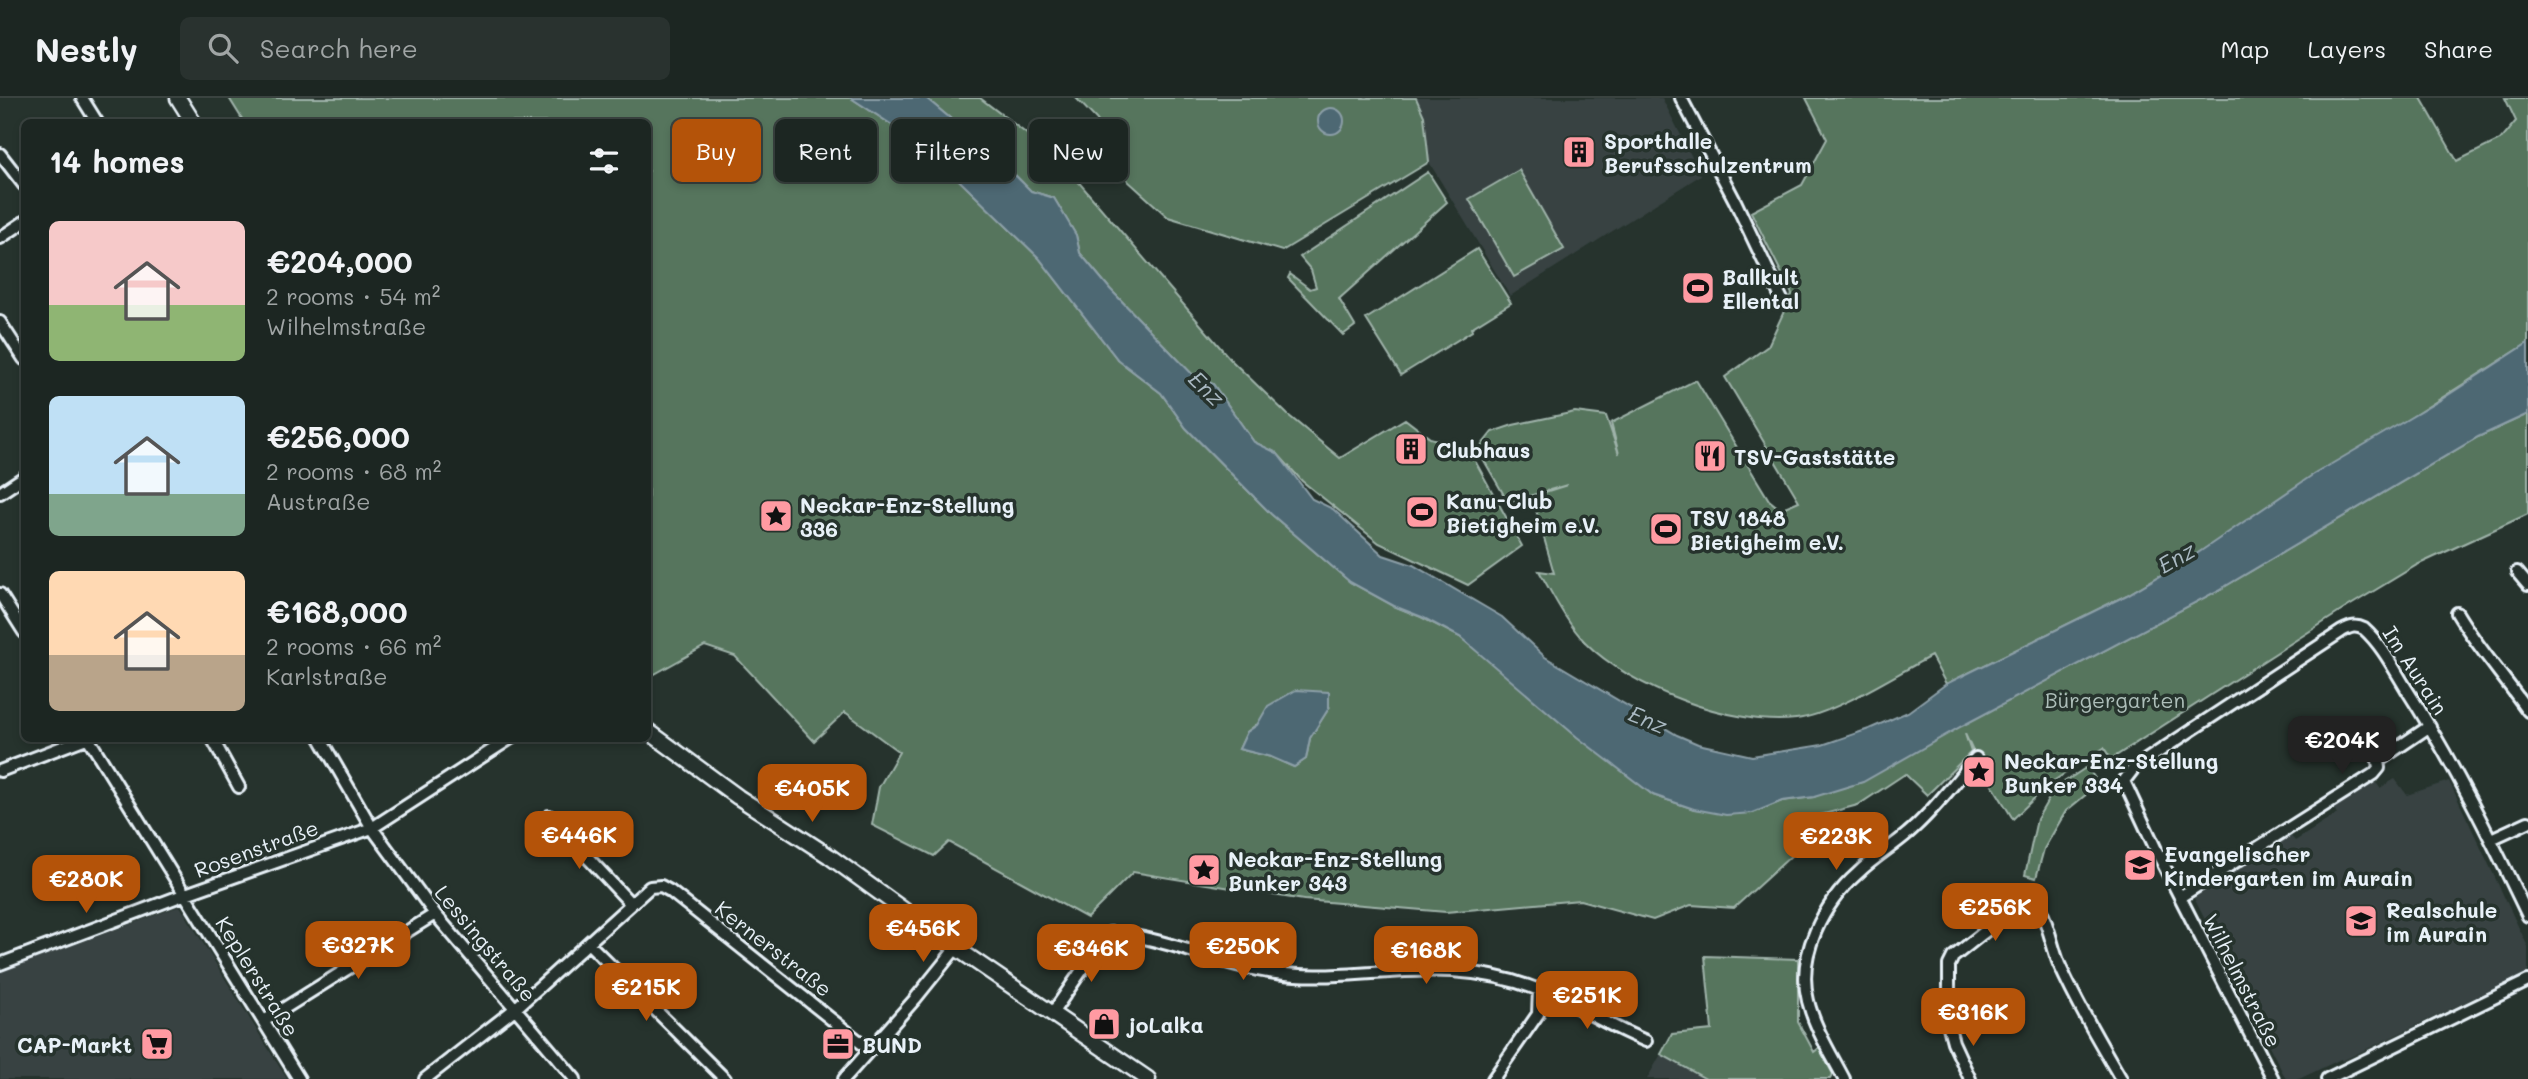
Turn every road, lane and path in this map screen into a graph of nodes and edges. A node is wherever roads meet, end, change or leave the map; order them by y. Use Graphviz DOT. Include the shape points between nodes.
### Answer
graph roads {
  1 [pos="82,98"];
  2 [pos="178,98"];
  3 [pos="1681,98"];
  4 [pos="95,119"];
  5 [pos="191,119"];
  6 [pos="0,153"];
  7 [pos="21,181"];
  8 [pos="21,224"];
  9 [pos="0,239"];
  10 [pos="1783,302"];
  11 [pos="0,323"];
  12 [pos="21,354"];
  13 [pos="21,479"];
  14 [pos="0,493"];
  15 [pos="2517,572"];
  16 [pos="2528,585"];
  17 [pos="0,594"];
  18 [pos="2457,612"];
  19 [pos="21,627"];
  20 [pos="2528,712"];
  21 [pos="2430,726"];
  22 [pos="651,733"];
  23 [pos="76,742"];
  24 [pos="89,742"];
  25 [pos="214,742"];
  26 [pos="322,742"];
  27 [pos="505,742"];
  28 [pos="1976,758"];
  29 [pos="0,771"];
  30 [pos="2124,781"];
  31 [pos="239,787"];
  32 [pos="549,816"];
  33 [pos="2528,822"];
  34 [pos="372,828"];
  35 [pos="2491,839"];
  36 [pos="183,895"];
  37 [pos="2180,897"];
  38 [pos="631,904"];
  39 [pos="435,914"];
  40 [pos="2528,916"];
  41 [pos="589,944"];
  42 [pos="956,948"];
  43 [pos="0,964"];
  44 [pos="2528,981"];
  45 [pos="1539,990"];
  46 [pos="516,1008"];
  47 [pos="1053,1012"];
  48 [pos="264,1021"];
  49 [pos="1646,1041"];
  50 [pos="870,1050"];
  51 [pos="299,1079"];
  52 [pos="426,1079"];
  53 [pos="575,1079"];
  54 [pos="725,1079"];
  55 [pos="844,1079"];
  56 [pos="1148,1079"];
  57 [pos="1493,1079"];
  58 [pos="1844,1079"];
  59 [pos="1970,1079"];
  60 [pos="2121,1079"];
  61 [pos="2273,1079"];
  62 [pos="2327,1079"];
  1 -- 4 [label="street"];
  2 -- 5 [label="street"];
  3 -- 10 [label="street"];
  6 -- 7 [label="street"];
  8 -- 9 [label="street"];
  11 -- 12 [label="street"];
  13 -- 14 [label="street"];
  15 -- 16 [label="street"];
  17 -- 19 [label="street"];
  18 -- 20 [label="street"];
  21 -- 30 [label="street, Im Aurain" via="2371,635 2350,626 2134,768"];
  21 -- 35 [label="street, Im Aurain"];
  21 -- 37 [label="street, Wilhelmstraße" via="2378,761 2374,774"];
  22 -- 42 [label="street"];
  23 -- 29 [label="street"];
  24 -- 36 [label="street, Keplerstraße"];
  25 -- 31 [label="street"];
  26 -- 34 [label="street, Lessingstraße"];
  27 -- 34 [label="street, Rosenstraße"];
  28 -- 58 [label="street" via="1910,832 1846,884 1817,928 1806,969 1808,1001"];
  30 -- 37 [label="street, Wilhelmstraße"];
  32 -- 38 [label="street"];
  33 -- 35 [label="street"];
  34 -- 36 [label="street, Rosenstraße"];
  34 -- 39 [label="street, Lessingstraße"];
  35 -- 40 [label="street, Im Aurain"];
  36 -- 43 [label="street, Rosenstraße"];
  36 -- 48 [label="street, Keplerstraße"];
  37 -- 61 [label="street, Wilhelmstraße"];
  38 -- 41 [label="street"];
  38 -- 50 [label="street, Kernerstraße" via="650,887 670,891"];
  39 -- 46 [label="street, Lessingstraße"];
  39 -- 48 [label="street"];
  41 -- 46 [label="street"];
  41 -- 54 [label="street"];
  42 -- 47 [label="street"];
  42 -- 50 [label="street"];
  44 -- 62 [label="street"];
  45 -- 47 [label="street" via="1453,971 1275,973 1110,933"];
  45 -- 49 [label="street"];
  45 -- 57 [label="street" via="1538,1014"];
  46 -- 52 [label="street"];
  46 -- 53 [label="street, Lessingstraße"];
  47 -- 56 [label="street"];
  48 -- 51 [label="street, Keplerstraße"];
  50 -- 55 [label="street"];
  59 -- 60 [label="street" via="1949,1027 1949,965 1953,957 2028,900 2037,903 2070,989"];
}
